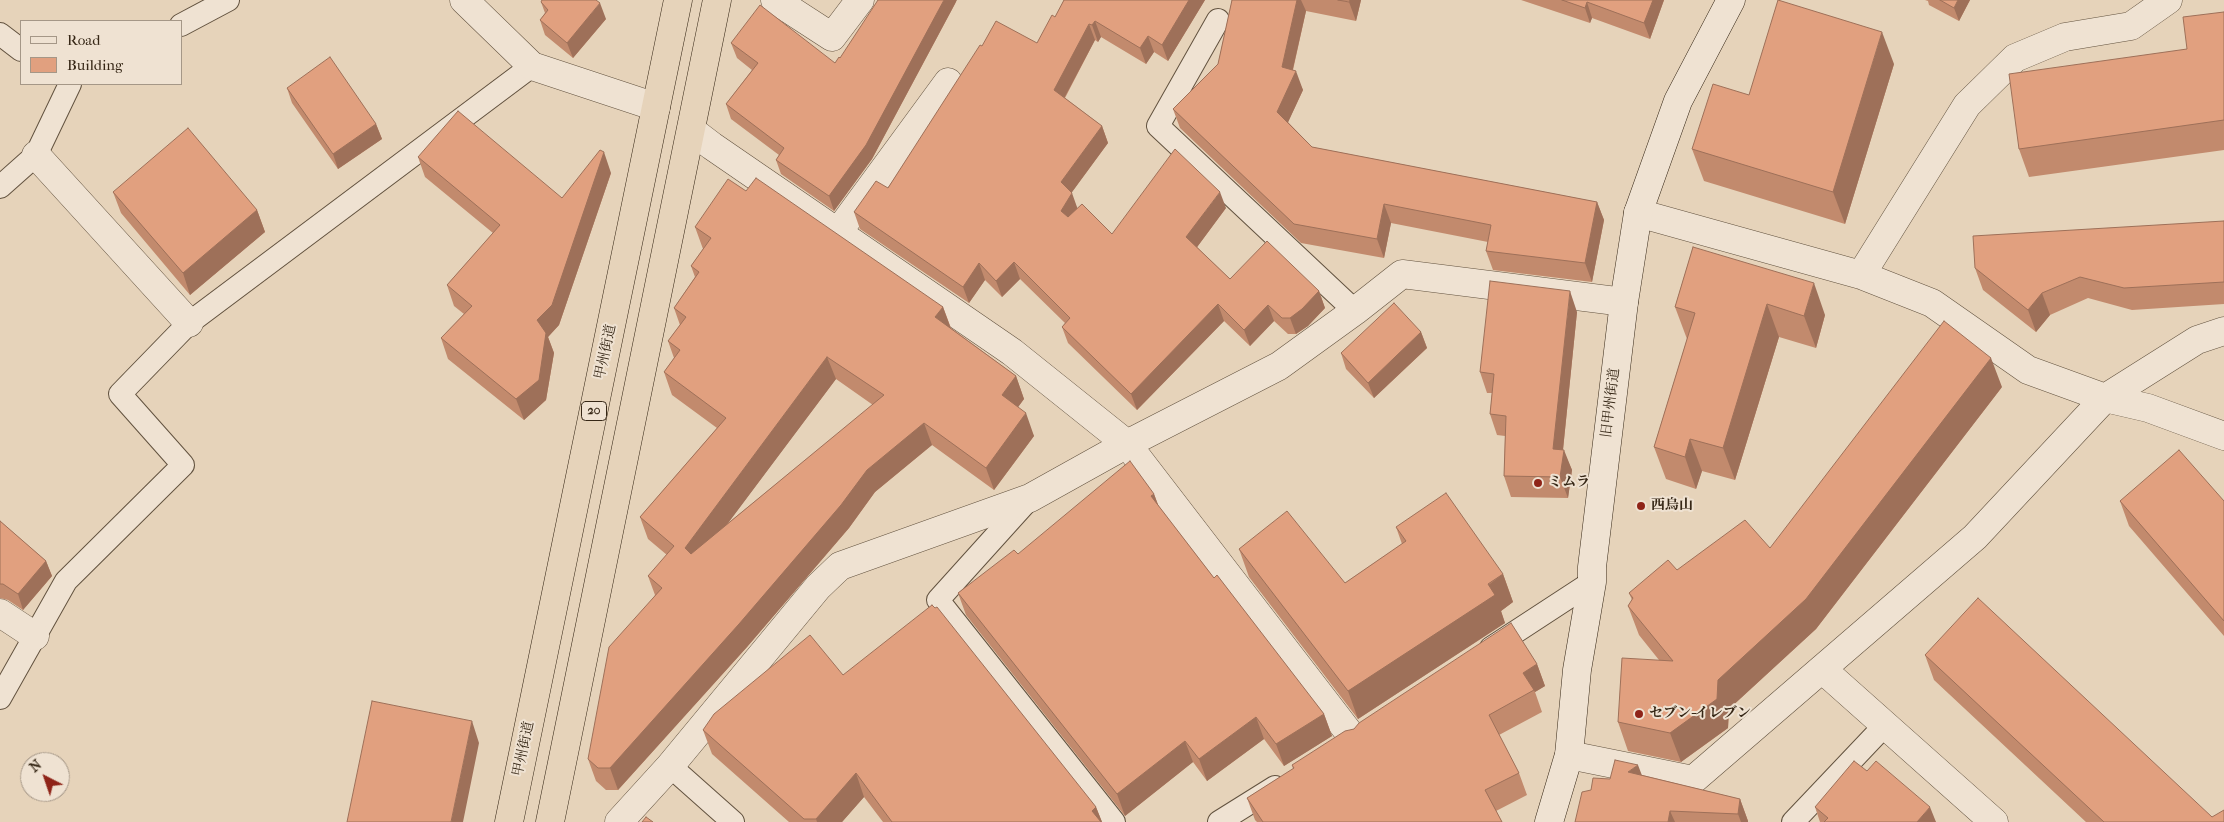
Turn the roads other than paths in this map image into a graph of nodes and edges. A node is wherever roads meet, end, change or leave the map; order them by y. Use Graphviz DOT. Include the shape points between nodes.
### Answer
graph roads {
  1 [pos="228,0"];
  2 [pos="464,0"];
  3 [pos="678,0"];
  4 [pos="717,0"];
  5 [pos="775,0"];
  6 [pos="860,0"];
  7 [pos="1731,0"];
  8 [pos="2168,0"];
  9 [pos="1218,20"];
  10 [pos="182,24"];
  11 [pos="0,34"];
  12 [pos="20,49"];
  13 [pos="532,66"];
  14 [pos="948,82"];
  15 [pos="69,85"];
  16 [pos="656,107"];
  17 [pos="691,130"];
  18 [pos="36,155"];
  19 [pos="0,187"];
  20 [pos="1638,213"];
  21 [pos="838,232"];
  22 [pos="1861,275"];
  23 [pos="1624,302"];
  24 [pos="1355,311"];
  25 [pos="189,324"];
  26 [pos="2224,331"];
  27 [pos="2105,398"];
  28 [pos="2224,436"];
  29 [pos="1127,444"];
  30 [pos="1030,498"];
  31 [pos="1592,582"];
  32 [pos="0,613"];
  33 [pos="35,636"];
  34 [pos="1477,657"];
  35 [pos="1822,670"];
  36 [pos="0,698"];
  37 [pos="1885,725"];
  38 [pos="1353,738"];
  39 [pos="1568,755"];
  40 [pos="670,766"];
  41 [pos="1294,775"];
  42 [pos="509,822"];
  43 [pos="550,822"];
  44 [pos="619,822"];
  45 [pos="733,822"];
  46 [pos="1114,822"];
  47 [pos="1219,822"];
  48 [pos="1549,822"];
  49 [pos="1793,822"];
  50 [pos="1994,822"];
  1 -- 10 [label="lane"];
  2 -- 13 [label="street"];
  3 -- 16 [label="highway, 甲州街道 / 20"];
  4 -- 17 [label="highway"];
  5 -- 6 [label="street" via="832,37"];
  7 -- 20 [label="street, 旧甲州街道" via="1678,101"];
  8 -- 22 [label="street" via="2131,26 2065,37 2015,58 1967,105"];
  9 -- 24 [label="lane" via="1158,126"];
  11 -- 12 [label="lane"];
  13 -- 16 [label="street"];
  13 -- 25 [label="lane"];
  14 -- 21 [label="street"];
  15 -- 18 [label="lane"];
  16 -- 42 [label="highway, 甲州街道 / 20"];
  17 -- 21 [label="street"];
  17 -- 43 [label="highway"];
  18 -- 19 [label="lane"];
  18 -- 25 [label="street"];
  20 -- 22 [label="street"];
  20 -- 23 [label="street, 旧甲州街道"];
  21 -- 29 [label="street" via="1012,352"];
  22 -- 27 [label="street" via="1932,304 2028,370"];
  23 -- 24 [label="street" via="1402,274"];
  23 -- 31 [label="street, 旧甲州街道"];
  24 -- 29 [label="street" via="1280,366"];
  25 -- 33 [label="lane" via="120,394 183,465 66,581"];
  26 -- 27 [label="street" via="2197,340"];
  27 -- 28 [label="street" via="2148,408"];
  27 -- 35 [label="street" via="1975,536"];
  29 -- 30 [label="street"];
  29 -- 38 [label="street"];
  30 -- 40 [label="street" via="840,566 818,587"];
  30 -- 46 [label="lane" via="938,600"];
  31 -- 34 [label="lane"];
  31 -- 39 [label="street, 旧甲州街道" via="1577,670"];
  32 -- 33 [label="street"];
  33 -- 36 [label="lane"];
  35 -- 37 [label="street"];
  35 -- 39 [label="street" via="1693,780"];
  37 -- 49 [label="lane"];
  37 -- 50 [label="street"];
  39 -- 48 [label="street, 旧甲州街道"];
  40 -- 44 [label="street"];
  40 -- 45 [label="lane"];
  41 -- 47 [label="lane"];
}
